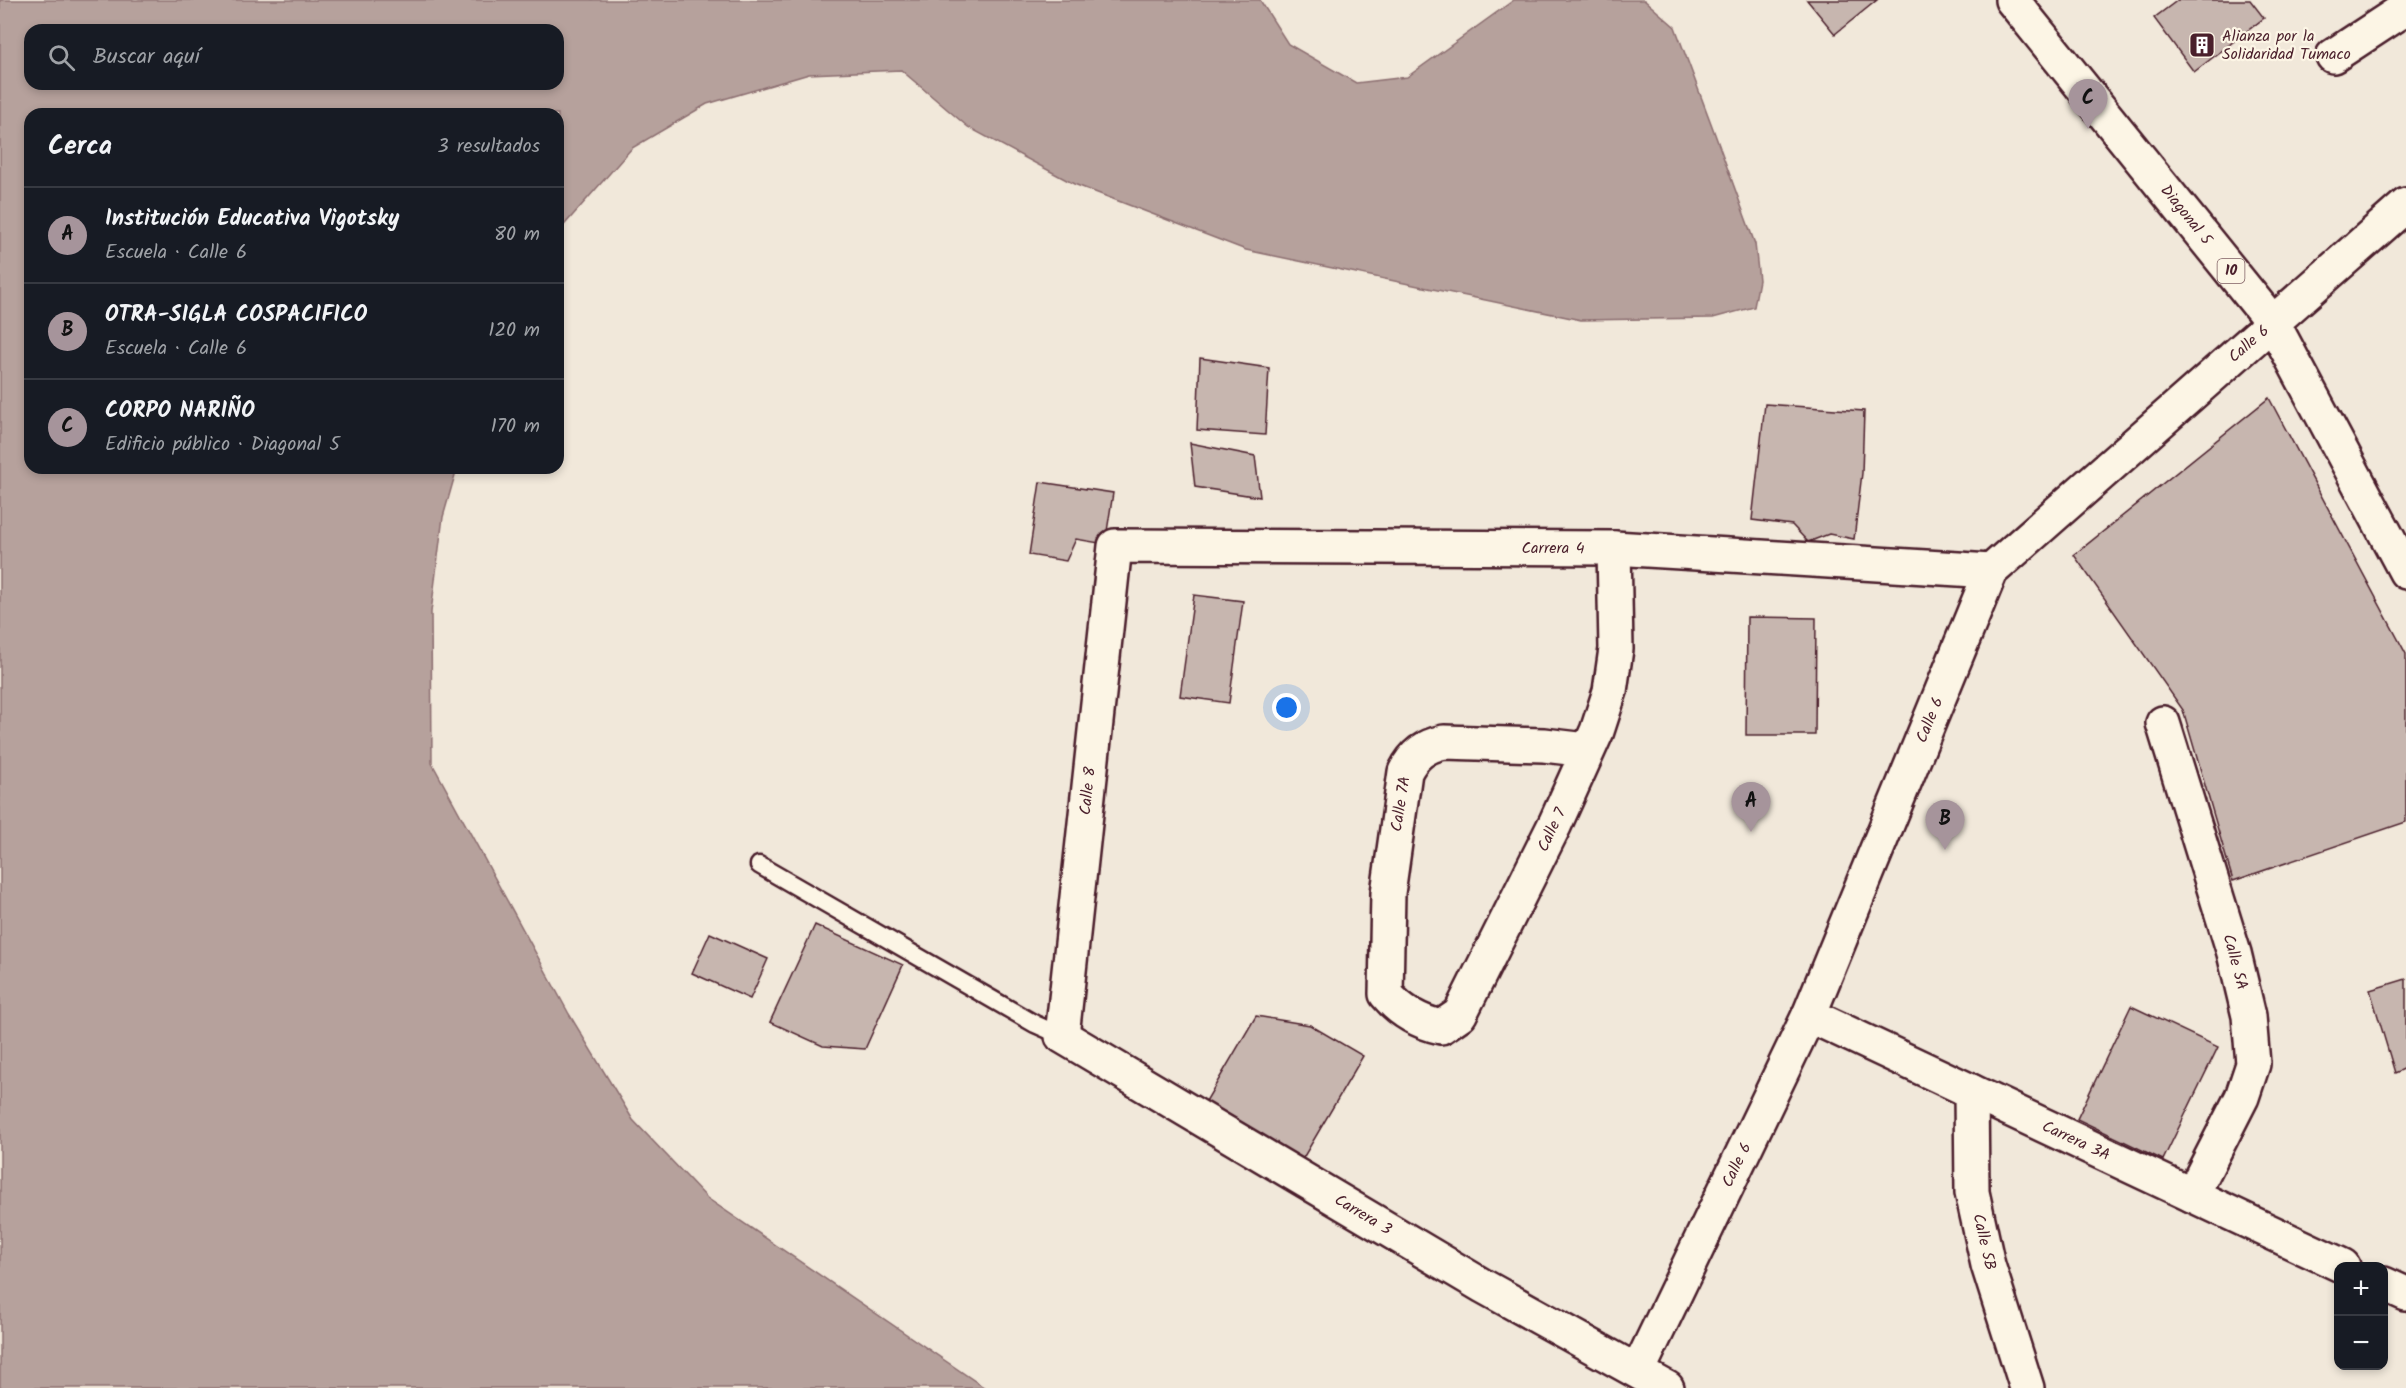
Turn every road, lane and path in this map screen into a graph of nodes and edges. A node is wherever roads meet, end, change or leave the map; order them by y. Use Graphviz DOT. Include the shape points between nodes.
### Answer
graph roads {
  1 [pos="2012,0"];
  2 [pos="2406,8"];
  3 [pos="2333,56"];
  4 [pos="2406,205"];
  5 [pos="2273,323"];
  6 [pos="1115,546"];
  7 [pos="1614,548"];
  8 [pos="1991,571"];
  9 [pos="2406,572"];
  10 [pos="2163,723"];
  11 [pos="1587,750"];
  12 [pos="759,865"];
  13 [pos="1386,994"];
  14 [pos="1809,1015"];
  15 [pos="1062,1036"];
  16 [pos="1971,1091"];
  17 [pos="2192,1195"];
  18 [pos="2334,1262"];
  19 [pos="2388,1286"];
  20 [pos="2406,1294"];
  21 [pos="1638,1371"];
  22 [pos="1667,1388"];
  23 [pos="2027,1388"];
  1 -- 5 [label="street, Diagonal 5 / 10"];
  2 -- 3 [label="street"];
  4 -- 5 [label="street, Calle 6"];
  5 -- 8 [label="street, Calle 6"];
  5 -- 9 [label="street, Diagonal 5 / 10"];
  6 -- 7 [label="street, Carrera 4"];
  6 -- 15 [label="street, Calle 8"];
  7 -- 8 [label="street, Carrera 4"];
  7 -- 11 [label="street, Calle 7" via="1616,649 1610,691"];
  8 -- 14 [label="street, Calle 6"];
  10 -- 17 [label="street, Calle 5A" via="2234,953 2249,1016 2253,1064 2242,1097"];
  11 -- 13 [label="street, Calle 7" via="1555,824 1460,1014 1441,1027 1423,1023 1396,1006"];
  11 -- 13 [label="street, Calle 7A" via="1444,742 1429,745 1410,762 1405,772 1388,893"];
  12 -- 15 [label="lane"];
  14 -- 16 [label="street, Carrera 3A"];
  14 -- 21 [label="street, Calle 6"];
  15 -- 21 [label="street, Carrera 3" via="1483,1286"];
  16 -- 17 [label="street, Carrera 3A"];
  16 -- 23 [label="street, Calle 5B" via="1972,1192 1988,1265"];
  17 -- 18 [label="street, Carrera 3A"];
  19 -- 20 [label="street"];
  21 -- 22 [label="street, Carrera 3"];
}
